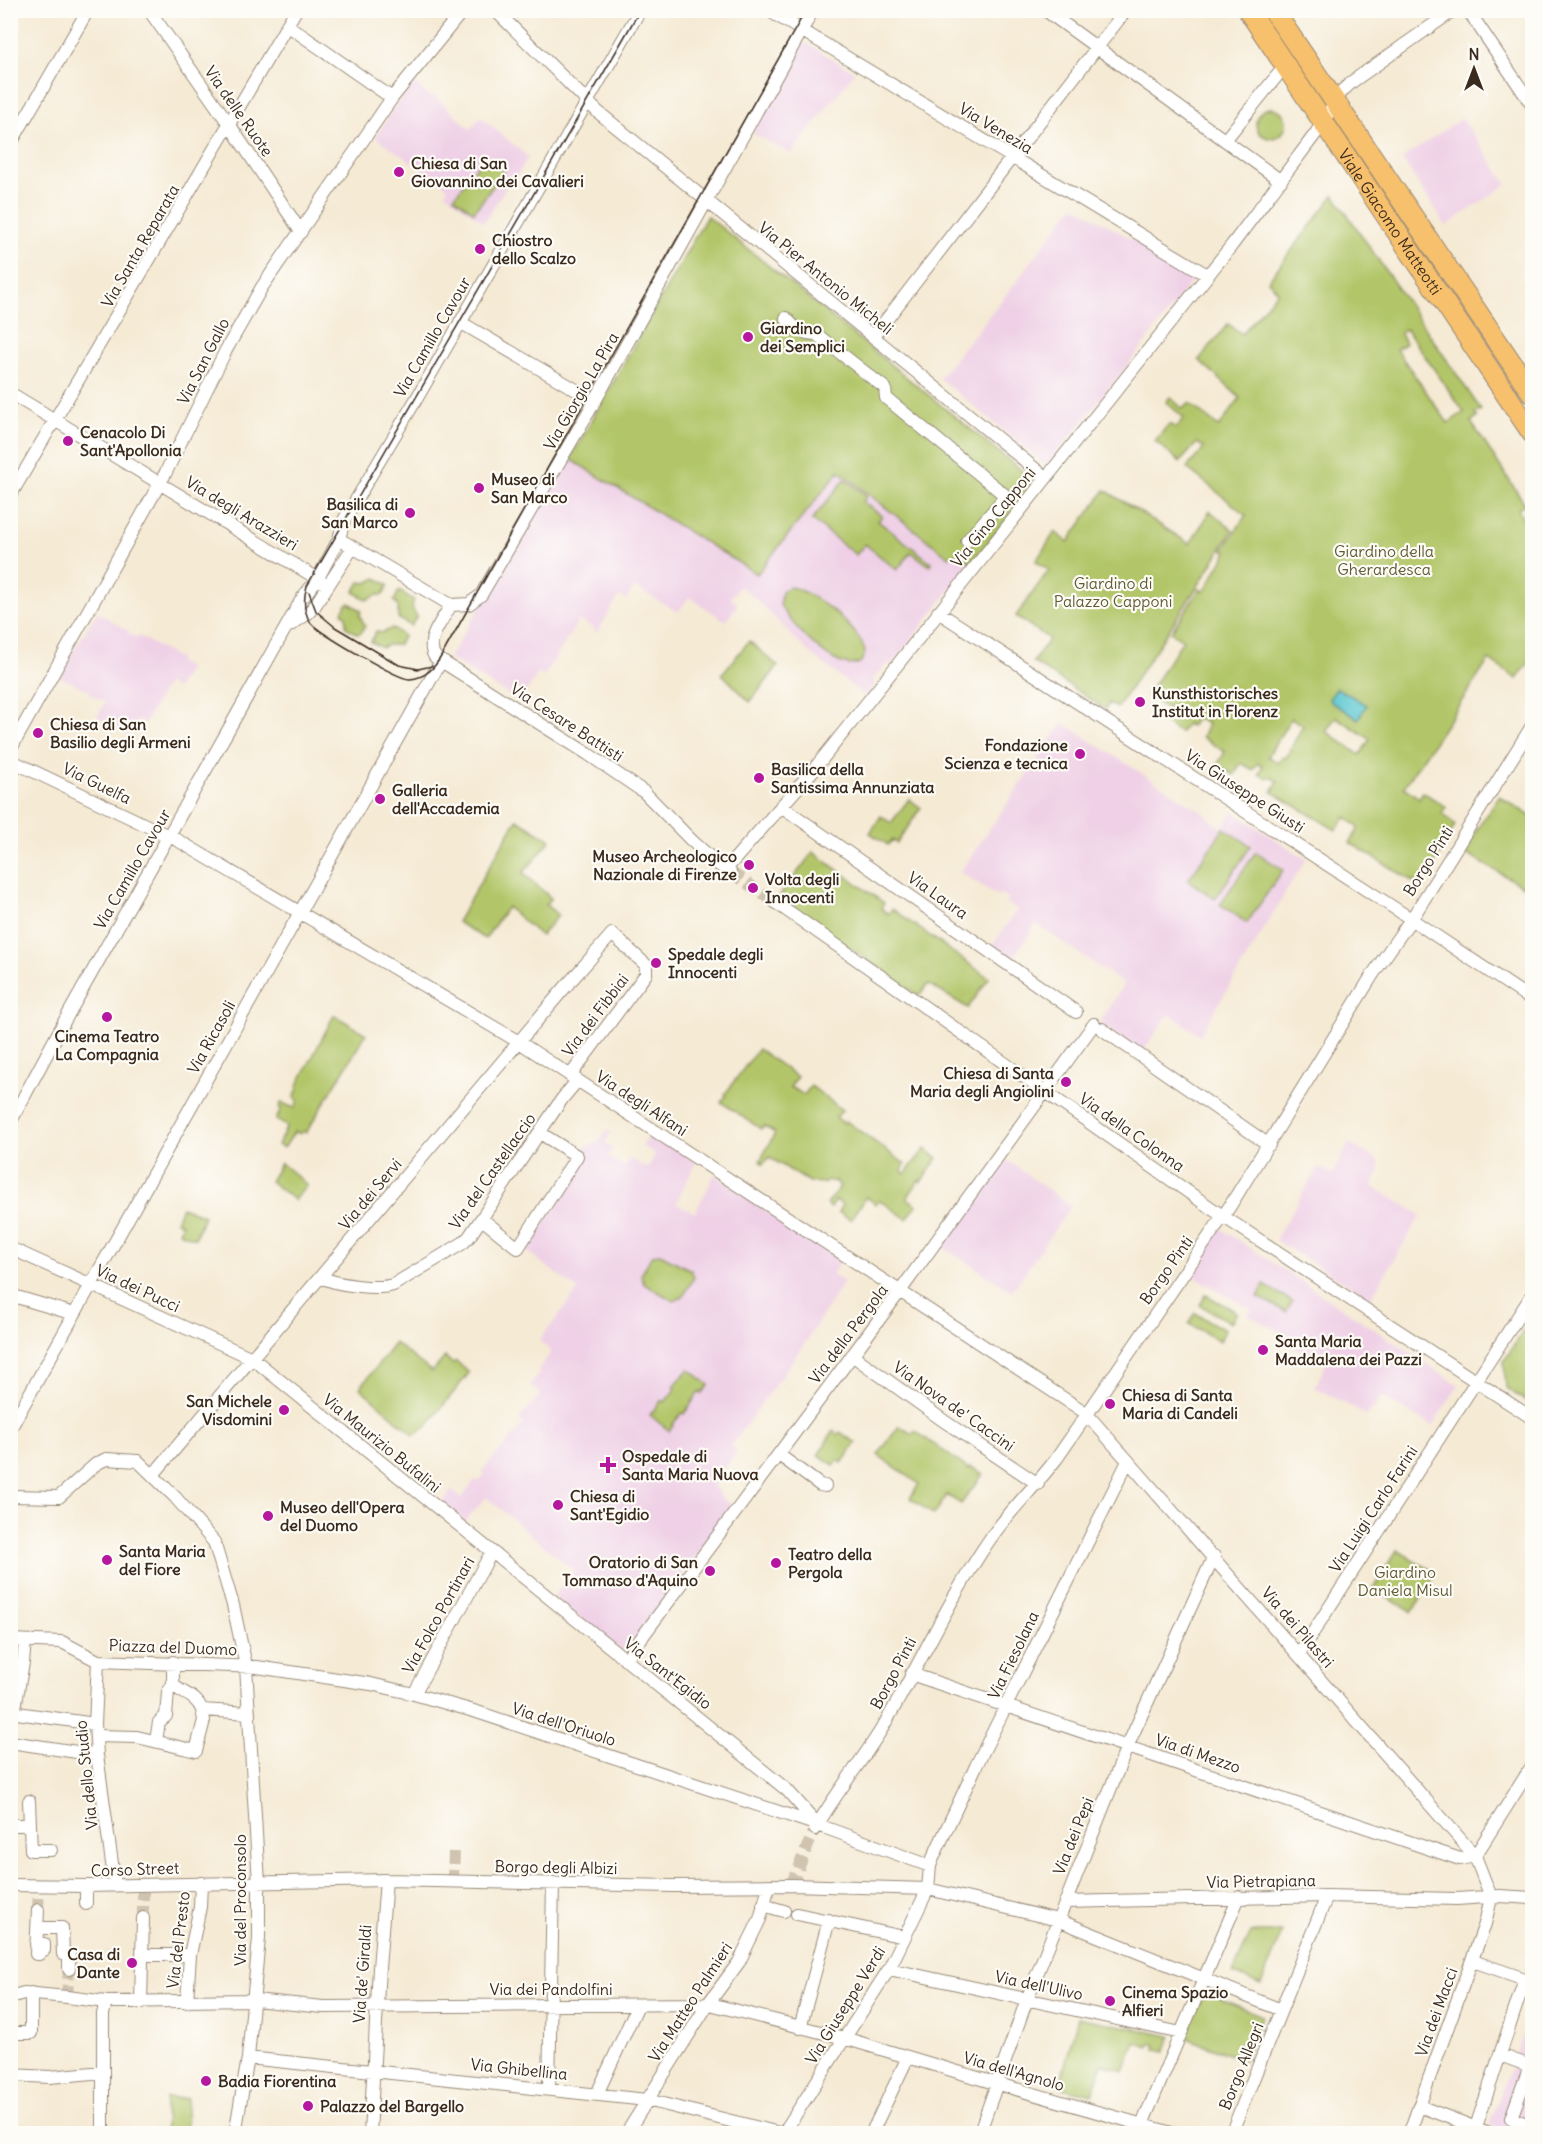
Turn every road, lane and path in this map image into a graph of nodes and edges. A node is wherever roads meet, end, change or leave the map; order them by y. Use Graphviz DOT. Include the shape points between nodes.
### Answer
graph roads {
  1 [pos="88,10"];
  2 [pos="149,10"];
  3 [pos="296,10"];
  4 [pos="463,10"];
  5 [pos="495,10"];
  6 [pos="640,10"];
  7 [pos="768,10"];
  8 [pos="813,10"];
  9 [pos="1045,10"];
  10 [pos="1126,10"];
  11 [pos="1248,10"];
  12 [pos="1273,10"];
  13 [pos="1454,10"];
  14 [pos="1468,10"];
  15 [pos="287,26"];
  16 [pos="802,30"];
  17 [pos="1097,48"];
  18 [pos="1285,66"];
  19 [pos="392,98"];
  20 [pos="587,101"];
  21 [pos="1335,103"];
  22 [pos="1533,105"];
  23 [pos="1324,122"];
  24 [pos="229,124"];
  25 [pos="1225,140"];
  26 [pos="10,145"];
  27 [pos="1012,158"];
  28 [pos="1281,181"];
  29 [pos="705,201"];
  30 [pos="302,232"];
  31 [pos="1207,275"];
  32 [pos="786,318"];
  33 [pos="460,322"];
  34 [pos="873,338"];
  35 [pos="10,393"];
  36 [pos="1533,393"];
  37 [pos="595,401"];
  38 [pos="55,420"];
  39 [pos="1533,433"];
  40 [pos="1046,477"];
  41 [pos="160,483"];
  42 [pos="10,496"];
  43 [pos="993,511"];
  44 [pos="1009,524"];
  45 [pos="339,539"];
  46 [pos="967,541"];
  47 [pos="354,547"];
  48 [pos="318,578"];
  49 [pos="451,605"];
  50 [pos="938,612"];
  51 [pos="442,662"];
  52 [pos="1533,726"];
  53 [pos="10,750"];
  54 [pos="10,760"];
  55 [pos="782,806"];
  56 [pos="169,837"];
  57 [pos="729,871"];
  58 [pos="775,902"];
  59 [pos="300,912"];
  60 [pos="1411,919"];
  61 [pos="612,934"];
  62 [pos="1533,1000"];
  63 [pos="1098,1027"];
  64 [pos="519,1042"];
  65 [pos="574,1078"];
  66 [pos="1046,1092"];
  67 [pos="10,1123"];
  68 [pos="540,1133"];
  69 [pos="1269,1145"];
  70 [pos="1223,1216"];
  71 [pos="482,1219"];
  72 [pos="10,1248"];
  73 [pos="321,1277"];
  74 [pos="92,1285"];
  75 [pos="901,1290"];
  76 [pos="10,1295"];
  77 [pos="1533,1295"];
  78 [pos="74,1314"];
  79 [pos="852,1355"];
  80 [pos="252,1358"];
  81 [pos="1476,1382"];
  82 [pos="1086,1413"];
  83 [pos="1533,1418"];
  84 [pos="10,1429"];
  85 [pos="779,1455"];
  86 [pos="1128,1461"];
  87 [pos="153,1475"];
  88 [pos="1038,1484"];
  89 [pos="825,1486"];
  90 [pos="10,1496"];
  91 [pos="491,1552"];
  92 [pos="1214,1556"];
  93 [pos="10,1640"];
  94 [pos="25,1641"];
  95 [pos="1299,1654"];
  96 [pos="625,1660"];
  97 [pos="98,1661"];
  98 [pos="173,1662"];
  99 [pos="246,1666"];
  100 [pos="912,1674"];
  101 [pos="173,1685"];
  102 [pos="414,1694"];
  103 [pos="1005,1707"];
  104 [pos="12,1713"];
  105 [pos="204,1713"];
  106 [pos="249,1713"];
  107 [pos="96,1730"];
  108 [pos="156,1741"];
  109 [pos="10,1742"];
  110 [pos="1126,1747"];
  111 [pos="97,1755"];
  112 [pos="1533,1766"];
  113 [pos="29,1801"];
  114 [pos="10,1825"];
  115 [pos="30,1825"];
  116 [pos="816,1827"];
  117 [pos="51,1850"];
  118 [pos="1479,1851"];
  119 [pos="930,1866"];
  120 [pos="386,1881"];
  121 [pos="201,1883"];
  122 [pos="260,1883"];
  123 [pos="553,1883"];
  124 [pos="10,1885"];
  125 [pos="115,1885"];
  126 [pos="769,1886"];
  127 [pos="86,1887"];
  128 [pos="928,1890"];
  129 [pos="1239,1897"];
  130 [pos="1494,1898"];
  131 [pos="1533,1898"];
  132 [pos="1065,1902"];
  133 [pos="1325,1902"];
  134 [pos="86,1904"];
  135 [pos="764,1905"];
  136 [pos="38,1910"];
  137 [pos="784,1911"];
  138 [pos="797,1914"];
  139 [pos="143,1918"];
  140 [pos="829,1920"];
  141 [pos="1058,1920"];
  142 [pos="37,1928"];
  143 [pos="904,1937"];
  144 [pos="36,1944"];
  145 [pos="142,1955"];
  146 [pos="190,1955"];
  147 [pos="1473,1961"];
  148 [pos="69,1969"];
  149 [pos="889,1969"];
  150 [pos="1203,1979"];
  151 [pos="1529,1980"];
  152 [pos="31,1994"];
  153 [pos="10,1997"];
  154 [pos="1028,1999"];
  155 [pos="255,2000"];
  156 [pos="106,2002"];
  157 [pos="187,2002"];
  158 [pos="141,2003"];
  159 [pos="708,2004"];
  160 [pos="638,2005"];
  161 [pos="376,2006"];
  162 [pos="551,2006"];
  163 [pos="1281,2010"];
  164 [pos="800,2028"];
  165 [pos="10,2033"];
  166 [pos="1181,2033"];
  167 [pos="844,2038"];
  168 [pos="1500,2055"];
  169 [pos="908,2057"];
  170 [pos="248,2058"];
  171 [pos="1531,2063"];
  172 [pos="373,2070"];
  173 [pos="103,2072"];
  174 [pos="10,2075"];
  175 [pos="998,2084"];
  176 [pos="549,2089"];
  177 [pos="597,2094"];
  178 [pos="647,2100"];
  179 [pos="1419,2106"];
  180 [pos="1518,2121"];
  181 [pos="1533,2126"];
  182 [pos="1476,2127"];
  183 [pos="1140,2129"];
  184 [pos="103,2133"];
  185 [pos="235,2133"];
  186 [pos="370,2133"];
  187 [pos="626,2133"];
  188 [pos="783,2133"];
  189 [pos="871,2133"];
  190 [pos="979,2133"];
  191 [pos="1175,2133"];
  192 [pos="1232,2133"];
  193 [pos="1409,2133"];
  194 [pos="1492,2133"];
  195 [pos="1513,2133"];
  1 -- 26 [label="street"];
  2 -- 24 [label="street, Via delle Ruote"];
  3 -- 15 [label="street, Via Santa Reparata"];
  4 -- 19 [label="street, Via San Gallo"];
  5 -- 20 [label="street, Via Pier Antonio Micheli"];
  6 -- 20 [label="street, Via Camillo Cavour"];
  7 -- 16 [label="street, Via Venezia"];
  8 -- 16 [label="street, Via Giorgio La Pira"];
  9 -- 17 [label="street"];
  10 -- 17 [label="street"];
  11 -- 18 [label="main road, Viale Giacomo Matteotti"];
  12 -- 21 [label="main road, Viale Giacomo Matteotti"];
  13 -- 21 [label="street, Via Gino Capponi" via="1353,81"];
  14 -- 22 [label="street"];
  15 -- 19 [label="street"];
  15 -- 24 [label="street, Via Santa Reparata"];
  16 -- 27 [label="street, Via Venezia"];
  16 -- 29 [label="street, Via Giorgio La Pira"];
  17 -- 25 [label="street"];
  17 -- 27 [label="street"];
  18 -- 23 [label="main road, Viale Giacomo Matteotti"];
  18 -- 25 [label="street"];
  19 -- 30 [label="street, Via San Gallo"];
  20 -- 29 [label="street, Via Pier Antonio Micheli"];
  20 -- 33 [label="street, Via Camillo Cavour"];
  21 -- 23 [label="street, Via Gino Capponi"];
  21 -- 36 [label="main road, Viale Giacomo Matteotti"];
  23 -- 28 [label="street, Via Gino Capponi"];
  23 -- 39 [label="main road, Viale Giacomo Matteotti"];
  24 -- 30 [label="street, Via delle Ruote"];
  24 -- 38 [label="street, Via Santa Reparata"];
  25 -- 28 [label="street"];
  27 -- 31 [label="street, Via Venezia"];
  27 -- 34 [label="street"];
  28 -- 31 [label="street, Via Gino Capponi"];
  29 -- 34 [label="street, Via Pier Antonio Micheli"];
  29 -- 37 [label="street, Via Giorgio La Pira"];
  30 -- 41 [label="street, Via San Gallo" via="244,316"];
  31 -- 40 [label="street, Via Gino Capponi"];
  32 -- 43 [label="street" via="794,328 816,334 885,388 886,398 1006,496"];
  33 -- 37 [label="street"];
  33 -- 45 [label="street, Via Camillo Cavour" via="342,524"];
  34 -- 40 [label="street, Via Pier Antonio Micheli"];
  35 -- 38 [label="street, Via degli Arazzieri"];
  37 -- 49 [label="street, Via Giorgio La Pira" via="481,595 469,604"];
  38 -- 41 [label="street, Via degli Arazzieri"];
  38 -- 42 [label="street, Via Santa Reparata"];
  40 -- 44 [label="street, Via Gino Capponi"];
  41 -- 48 [label="street, Via degli Arazzieri"];
  41 -- 53 [label="street, Via San Gallo"];
  43 -- 44 [label="street"];
  43 -- 46 [label="street"];
  44 -- 50 [label="street, Via Gino Capponi"];
  45 -- 47 [label="street"];
  45 -- 48 [label="street, Via Camillo Cavour"];
  47 -- 48 [label="street"];
  47 -- 49 [label="street"];
  48 -- 56 [label="street, Via Camillo Cavour" via="303,597"];
  49 -- 51 [label="street" via="431,642 433,654"];
  50 -- 55 [label="street, Via Gino Capponi"];
  50 -- 60 [label="street, Via Giuseppe Giusti"];
  51 -- 57 [label="street, Via Cesare Battisti" via="644,792"];
  51 -- 59 [label="street, Via Ricasoli"];
  52 -- 60 [label="street, Borgo Pinti"];
  54 -- 56 [label="street, Via Guelfa"];
  55 -- 57 [label="street, Via Gino Capponi"];
  55 -- 63 [label="street, Via Laura"];
  56 -- 59 [label="street, Via degli Alfani"];
  56 -- 67 [label="street, Via Camillo Cavour"];
  58 -- 66 [label="street, Via della Colonna"];
  59 -- 64 [label="street, Via degli Alfani"];
  59 -- 74 [label="street, Via Ricasoli"];
  60 -- 62 [label="street, Via Giuseppe Giusti"];
  60 -- 69 [label="street, Borgo Pinti"];
  61 -- 64 [label="street, Via dei Servi"];
  61 -- 65 [label="street, Via dei Fibbiai" via="646,965 646,974"];
  63 -- 66 [label="street, Via della Pergola"];
  63 -- 69 [label="street, Via Laura"];
  64 -- 65 [label="street, Via degli Alfani"];
  64 -- 73 [label="street, Via dei Servi"];
  65 -- 68 [label="street, Via del Castellaccio"];
  65 -- 75 [label="street, Via degli Alfani"];
  66 -- 70 [label="street, Via della Colonna"];
  66 -- 75 [label="street, Via della Pergola"];
  68 -- 71 [label="street, Via del Castellaccio"];
  68 -- 71 [label="street" via="577,1156 518,1248"];
  69 -- 70 [label="street, Borgo Pinti"];
  70 -- 81 [label="street, Via della Colonna"];
  70 -- 82 [label="street, Borgo Pinti"];
  71 -- 73 [label="street, Via del Castellaccio" via="463,1243 393,1286 338,1283"];
  72 -- 74 [label="street, Via dei Pucci"];
  73 -- 80 [label="street, Via dei Servi"];
  74 -- 78 [label="street, Via Ricasoli"];
  74 -- 80 [label="street, Via dei Pucci"];
  75 -- 79 [label="street, Via della Pergola"];
  75 -- 82 [label="street, Via degli Alfani"];
  76 -- 78 [label="street"];
  77 -- 81 [label="street, Via Luigi Carlo Farini"];
  78 -- 84 [label="street, Via Ricasoli"];
  79 -- 85 [label="street, Via della Pergola"];
  79 -- 88 [label="street, Via Nova de' Caccini"];
  80 -- 87 [label="street, Via dei Servi"];
  80 -- 91 [label="street, Via Maurizio Bufalini"];
  81 -- 83 [label="street, Via della Colonna"];
  81 -- 95 [label="street, Via Luigi Carlo Farini"];
  82 -- 86 [label="street, Via dei Pilastri"];
  82 -- 88 [label="street, Borgo Pinti"];
  85 -- 89 [label="street"];
  85 -- 96 [label="street, Via della Pergola"];
  86 -- 92 [label="street, Via dei Pilastri"];
  86 -- 103 [label="street, Via Fiesolana"];
  87 -- 90 [label="street, Piazza del Duomo" via="138,1461 106,1459 60,1497"];
  87 -- 99 [label="street, Piazza del Duomo" via="214,1542"];
  88 -- 100 [label="street, Borgo Pinti" via="990,1540 947,1607"];
  91 -- 96 [label="street, Via Sant'Egidio"];
  91 -- 102 [label="street, Via Folco Portinari"];
  92 -- 95 [label="street, Via dei Pilastri"];
  92 -- 110 [label="street, Via dei Pepi"];
  93 -- 94 [label="street, Piazza del Duomo"];
  94 -- 97 [label="street, Piazza del Duomo" via="62,1642"];
  94 -- 104 [label="street"];
  95 -- 118 [label="street, Via dei Pilastri"];
  96 -- 116 [label="street, Via Sant'Egidio" via="787,1790"];
  97 -- 98 [label="street, Piazza del Duomo"];
  97 -- 107 [label="street, Via dello Studio"];
  98 -- 99 [label="street, Piazza del Duomo"];
  98 -- 101 [label="street"];
  99 -- 102 [label="street, Via dell'Oriuolo"];
  99 -- 106 [label="street, Via del Proconsolo"];
  100 -- 103 [label="street, Via di Mezzo"];
  100 -- 116 [label="street, Borgo Pinti" via="879,1733"];
  101 -- 105 [label="street" via="181,1693 192,1695"];
  101 -- 108 [label="street"];
  102 -- 116 [label="street, Via dell'Oriuolo"];
  103 -- 110 [label="street, Via di Mezzo"];
  103 -- 119 [label="street, Via Fiesolana"];
  104 -- 107 [label="street"];
  105 -- 106 [label="street"];
  105 -- 108 [label="street" via="196,1751"];
  106 -- 122 [label="street, Via del Proconsolo"];
  107 -- 108 [label="street"];
  107 -- 111 [label="street, Via dello Studio"];
  109 -- 111 [label="street"];
  110 -- 118 [label="street, Via di Mezzo" via="1460,1859"];
  110 -- 132 [label="street, Via dei Pepi"];
  111 -- 125 [label="street, Via dello Studio"];
  112 -- 118 [label="street"];
  113 -- 115 [label="street"];
  114 -- 115 [label="street"];
  115 -- 117 [label="street" via="31,1850"];
  116 -- 119 [label="street, Via dell'Oriuolo"];
  118 -- 130 [label="street, Via dei Pilastri"];
  119 -- 128 [label="street"];
  120 -- 122 [label="street, Borgo degli Albizi"];
  120 -- 123 [label="street, Borgo degli Albizi"];
  120 -- 161 [label="street, Via de' Giraldi"];
  121 -- 122 [label="street, Corso Street"];
  121 -- 125 [label="street, Corso Street"];
  121 -- 146 [label="street, Via del Presto"];
  122 -- 155 [label="street, Via del Proconsolo"];
  123 -- 126 [label="street, Borgo degli Albizi"];
  123 -- 162 [label="street"];
  124 -- 127 [label="street, Corso Street"];
  125 -- 127 [label="street, Corso Street"];
  126 -- 128 [label="street, Borgo degli Albizi"];
  126 -- 135 [label="street, Via Matteo Palmieri"];
  127 -- 134 [label="street"];
  128 -- 141 [label="street"];
  128 -- 143 [label="street, Via Giuseppe Verdi"];
  129 -- 132 [label="street, Via Pietrapiana"];
  129 -- 133 [label="street, Via Pietrapiana"];
  129 -- 150 [label="street"];
  130 -- 131 [label="street, Via Pietrapiana"];
  130 -- 133 [label="street, Via Pietrapiana"];
  130 -- 147 [label="street, Via dei Macci"];
  132 -- 141 [label="street, Via dei Pepi"];
  133 -- 163 [label="street, Borgo Allegri"];
  135 -- 137 [label="street"];
  135 -- 159 [label="street, Via Matteo Palmieri" via="739,1962"];
  136 -- 142 [label="street"];
  138 -- 140 [label="street"];
  139 -- 145 [label="street"];
  140 -- 143 [label="street"];
  140 -- 164 [label="street"];
  141 -- 150 [label="street"];
  141 -- 154 [label="street, Via dei Pepi"];
  142 -- 144 [label="street"];
  142 -- 148 [label="street" via="62,1928 63,1954 69,1954"];
  143 -- 149 [label="street, Via Giuseppe Verdi"];
  145 -- 146 [label="street"];
  145 -- 158 [label="street"];
  146 -- 157 [label="street, Via del Presto"];
  147 -- 151 [label="street"];
  147 -- 179 [label="street, Via dei Macci"];
  149 -- 154 [label="street, Via dell'Ulivo"];
  149 -- 167 [label="street, Via Giuseppe Verdi"];
  150 -- 163 [label="street"];
  150 -- 166 [label="street"];
  151 -- 168 [label="street"];
  152 -- 153 [label="street, Via dei Pandolfini"];
  152 -- 156 [label="street, Via dei Pandolfini"];
  152 -- 165 [label="street" via="31,2033"];
  154 -- 166 [label="street, Via dell'Ulivo"];
  154 -- 175 [label="street, Via dei Pepi"];
  155 -- 157 [label="street, Via dei Pandolfini"];
  155 -- 161 [label="street, Via dei Pandolfini" via="323,2007"];
  155 -- 170 [label="street, Via del Proconsolo"];
  156 -- 158 [label="street, Via dei Pandolfini"];
  156 -- 173 [label="street"];
  157 -- 158 [label="street, Via dei Pandolfini"];
  159 -- 160 [label="street, Via dei Pandolfini"];
  159 -- 164 [label="street, Via dei Pandolfini"];
  159 -- 178 [label="street, Via Matteo Palmieri"];
  160 -- 162 [label="street, Via dei Pandolfini"];
  160 -- 177 [label="street"];
  161 -- 162 [label="street, Via dei Pandolfini"];
  161 -- 172 [label="street, Via de' Giraldi"];
  162 -- 176 [label="street"];
  163 -- 192 [label="street, Borgo Allegri"];
  164 -- 167 [label="street, Via dei Pandolfini"];
  166 -- 183 [label="street"];
  167 -- 169 [label="street, Via dell'Agnolo"];
  167 -- 188 [label="street, Via Giuseppe Verdi"];
  168 -- 171 [label="street"];
  168 -- 182 [label="street"];
  169 -- 175 [label="street, Via dell'Agnolo"];
  169 -- 189 [label="street"];
  170 -- 172 [label="street, Via Ghibellina"];
  170 -- 185 [label="street, Via del Proconsolo"];
  171 -- 180 [label="street" via="1511,2118"];
  172 -- 176 [label="street, Via Ghibellina"];
  172 -- 186 [label="street, Via de' Giraldi"];
  173 -- 174 [label="street" via="50,2077"];
  173 -- 184 [label="street"];
  175 -- 183 [label="street, Via dell'Agnolo"];
  175 -- 190 [label="street, Via dei Pepi"];
  176 -- 177 [label="street, Via Ghibellina"];
  177 -- 178 [label="street, Via Ghibellina"];
  178 -- 187 [label="street, Via Matteo Palmieri"];
  178 -- 188 [label="street, Via Ghibellina"];
  179 -- 182 [label="street"];
  179 -- 193 [label="street, Via dei Macci"];
  180 -- 181 [label="street"];
  180 -- 195 [label="street"];
  182 -- 194 [label="street"];
  183 -- 191 [label="street, Via dell'Agnolo"];
}
